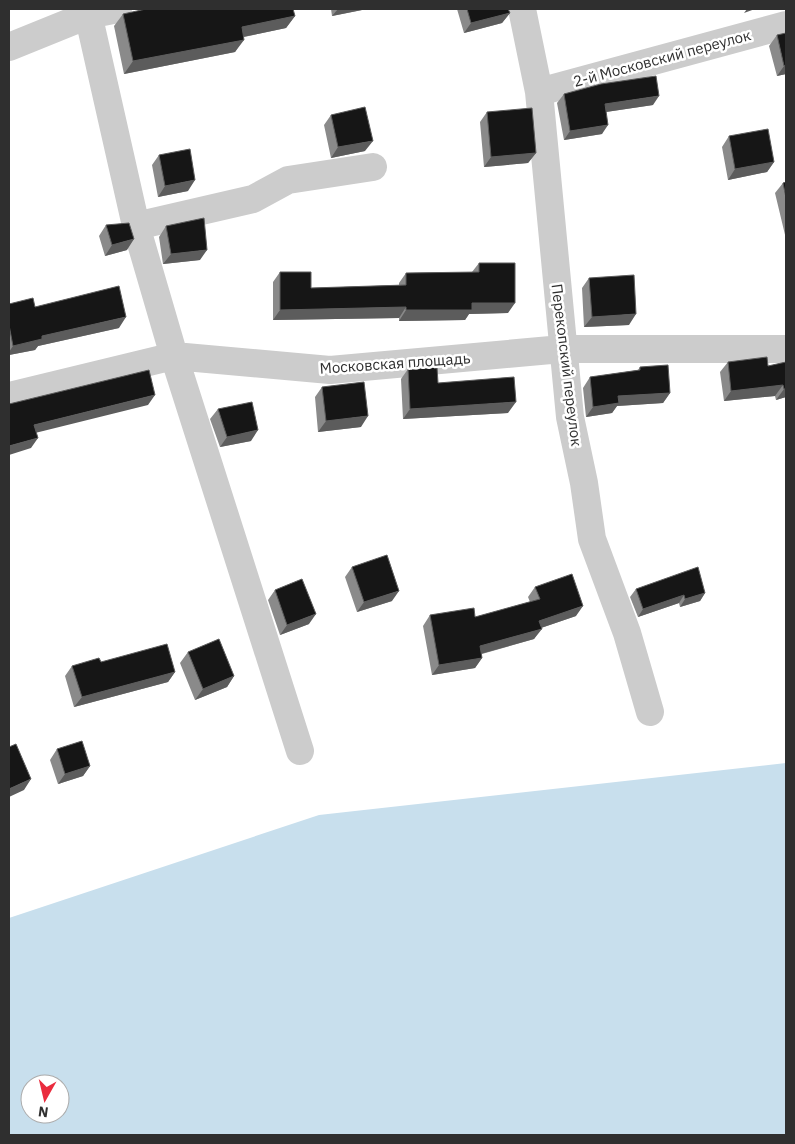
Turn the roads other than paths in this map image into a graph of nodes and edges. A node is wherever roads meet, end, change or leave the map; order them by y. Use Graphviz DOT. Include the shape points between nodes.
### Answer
graph roads {
  1 [pos="118,9"];
  2 [pos="522,9"];
  3 [pos="88,12"];
  4 [pos="786,25"];
  5 [pos="9,47"];
  6 [pos="539,92"];
  7 [pos="372,167"];
  8 [pos="136,226"];
  9 [pos="562,348"];
  10 [pos="786,349"];
  11 [pos="174,356"];
  12 [pos="9,396"];
  13 [pos="650,712"];
  14 [pos="300,751"];
  1 -- 3 [label="street"];
  2 -- 6 [label="street, Перекопский переулок"];
  3 -- 5 [label="street"];
  3 -- 8 [label="street"];
  4 -- 6 [label="street, 2-й Московский переулок"];
  6 -- 9 [label="street, Перекопский переулок"];
  7 -- 8 [label="street" via="288,180 253,199"];
  8 -- 11 [label="street"];
  9 -- 10 [label="street, Московская площадь"];
  9 -- 11 [label="street, Московская площадь" via="330,370"];
  9 -- 13 [label="street, Перекопский переулок" via="570,417 592,539 627,632"];
  11 -- 12 [label="street, Московская площадь"];
  11 -- 14 [label="street"];
}
